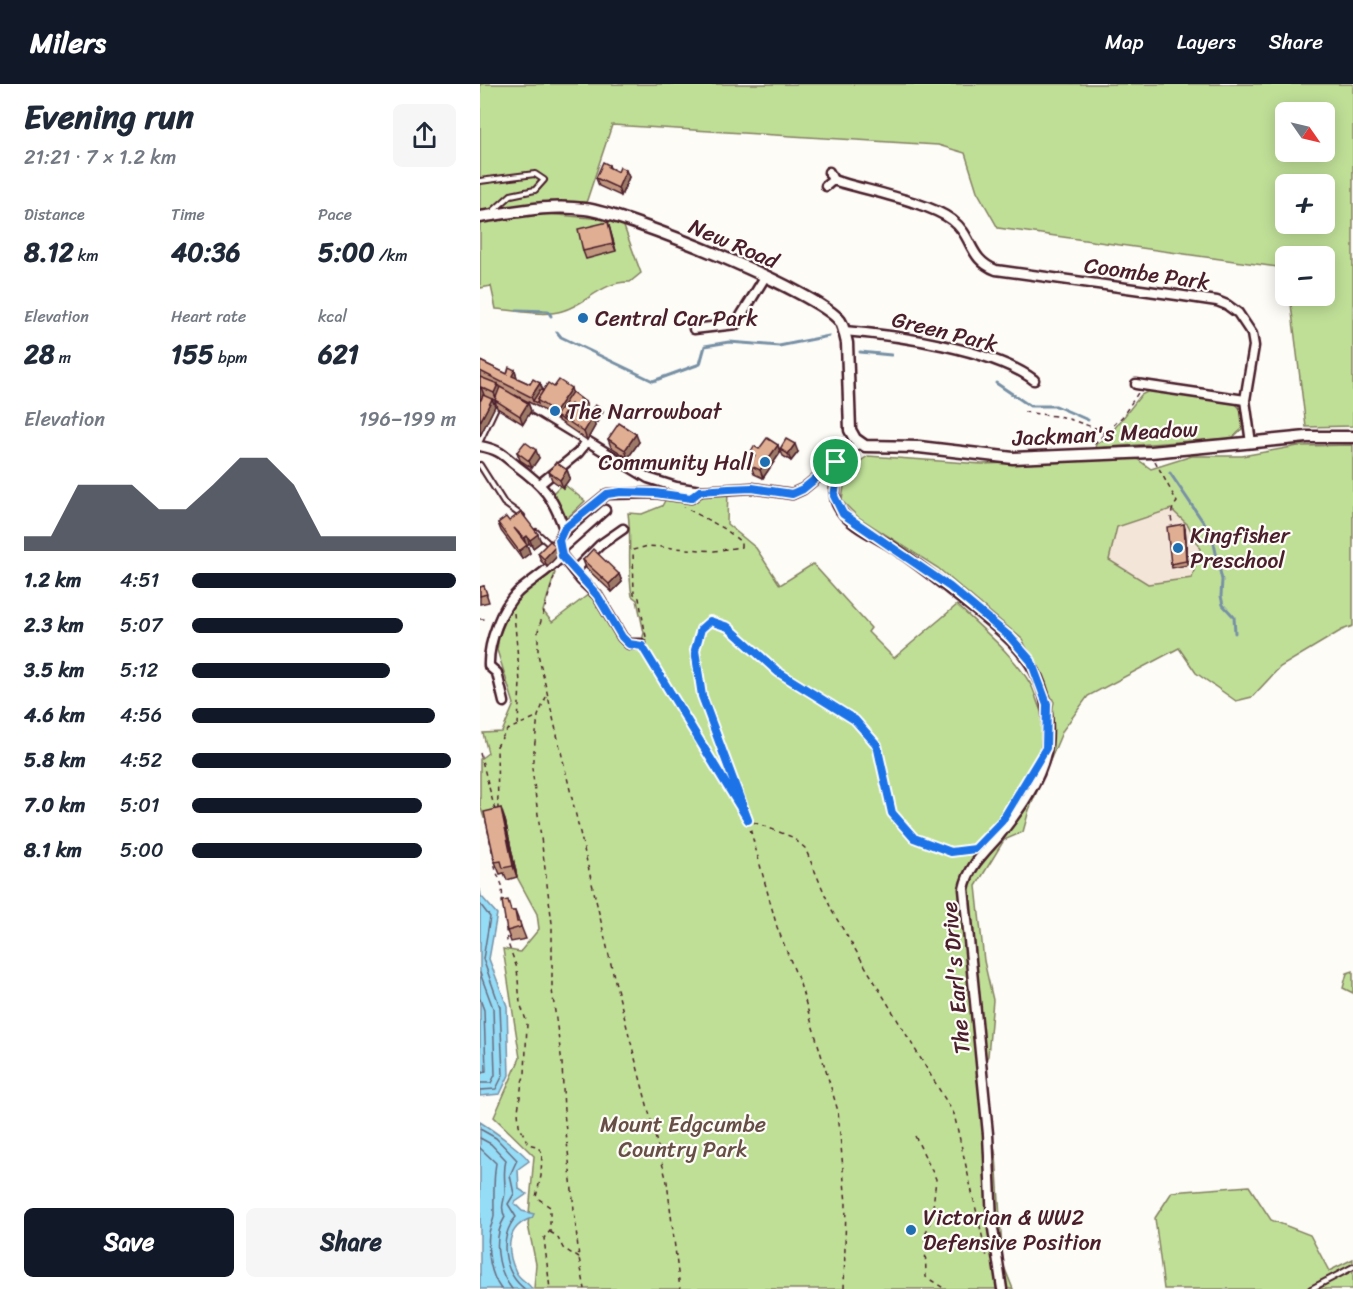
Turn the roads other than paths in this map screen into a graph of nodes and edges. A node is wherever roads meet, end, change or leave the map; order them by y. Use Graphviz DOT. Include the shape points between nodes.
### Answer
graph roads {
  1 [pos="480,181"];
  2 [pos="826,186"];
  3 [pos="483,217"];
  4 [pos="765,277"];
  5 [pos="694,329"];
  6 [pos="844,331"];
  7 [pos="1034,380"];
  8 [pos="1139,385"];
  9 [pos="510,395"];
  10 [pos="499,400"];
  11 [pos="1245,400"];
  12 [pos="1353,437"];
  13 [pos="480,441"];
  14 [pos="586,443"];
  15 [pos="860,443"];
  16 [pos="1251,443"];
  17 [pos="480,446"];
  18 [pos="836,462"];
  19 [pos="480,465"];
  20 [pos="542,483"];
  21 [pos="700,491"];
  22 [pos="605,510"];
  23 [pos="527,520"];
  24 [pos="564,529"];
  25 [pos="623,529"];
  26 [pos="536,532"];
  27 [pos="561,550"];
  28 [pos="574,571"];
  29 [pos="641,644"];
  30 [pos="504,702"];
  31 [pos="1353,1267"];
  32 [pos="1002,1289"];
  33 [pos="1311,1289"];
  1 -- 3 [label="lane" via="535,174 544,180 535,189 511,195"];
  2 -- 11 [label="street, Coombe Park" via="831,176 941,212 964,231 974,256 996,270 1177,294 1227,305 1238,313 1252,334 1254,346"];
  3 -- 4 [label="street, New Road" via="534,208 584,208 609,213"];
  4 -- 5 [label="street" via="736,324"];
  4 -- 6 [label="street, New Road" via="815,302 840,321"];
  6 -- 7 [label="street, Green Park" via="893,335 949,348 1019,369"];
  6 -- 15 [label="street" via="850,430"];
  8 -- 11 [label="street"];
  9 -- 14 [label="street"];
  10 -- 13 [label="lane"];
  11 -- 16 [label="street, Coombe Park"];
  12 -- 16 [label="street, Jackman's Meadow"];
  14 -- 20 [label="street"];
  14 -- 21 [label="street" via="648,478"];
  15 -- 16 [label="street, Jackman's Meadow" via="995,457 1151,452"];
  15 -- 18 [label="street"];
  17 -- 20 [label="street" via="498,450"];
  18 -- 21 [label="street" via="792,494 752,488"];
  18 -- 32 [label="street, The Earl's Drive" via="834,496 843,514 926,569 1010,637 1031,661 1047,704 1046,748 1041,767 1013,818 967,874 964,889"];
  19 -- 23 [label="lane" via="504,503"];
  20 -- 24 [label="street"];
  21 -- 24 [label="street" via="691,498 655,493 607,494"];
  22 -- 27 [label="street"];
  24 -- 27 [label="street"];
  25 -- 28 [label="street"];
  26 -- 27 [label="lane"];
  27 -- 28 [label="street"];
  27 -- 30 [label="street" via="513,598 495,634 489,666 497,673"];
  28 -- 29 [label="street" via="597,595 622,637 629,644"];
  31 -- 33 [label="lane"];
}
